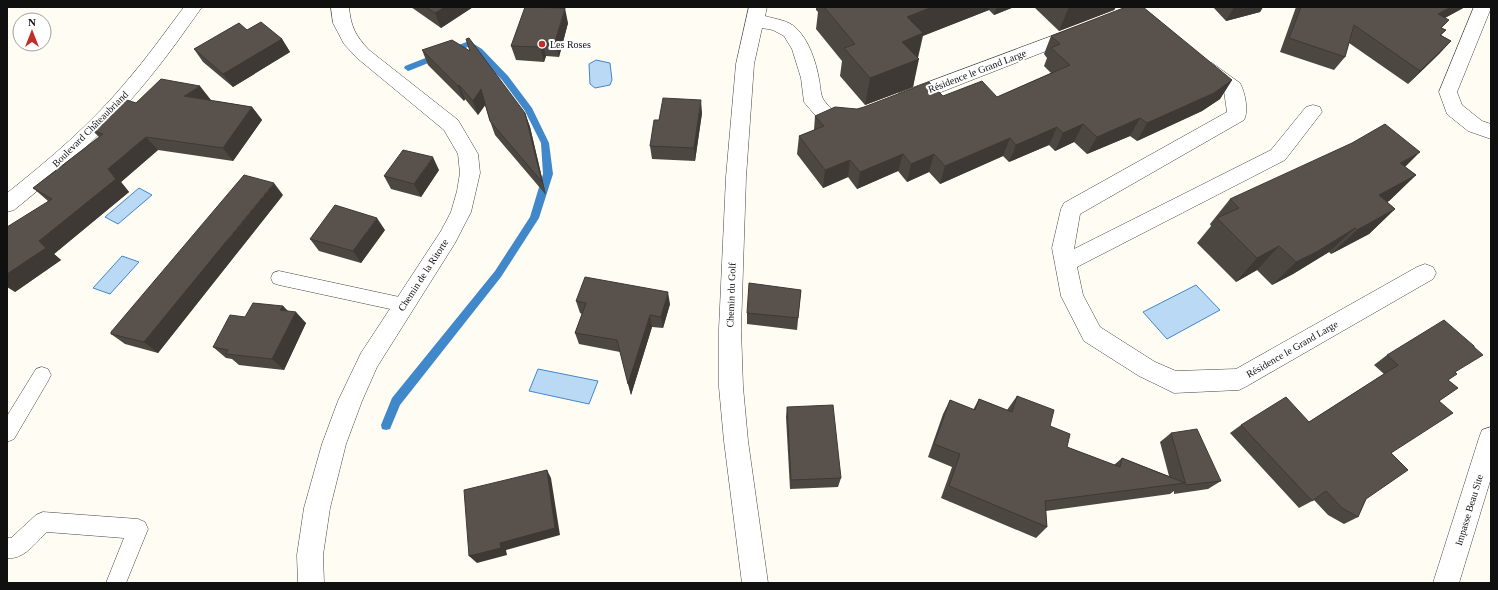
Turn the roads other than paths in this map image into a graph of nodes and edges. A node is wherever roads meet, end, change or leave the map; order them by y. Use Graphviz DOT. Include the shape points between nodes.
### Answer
graph roads {
  1 [pos="193,7"];
  2 [pos="340,7"];
  3 [pos="1483,7"];
  4 [pos="756,13"];
  5 [pos="1093,27"];
  6 [pos="1191,54"];
  7 [pos="891,103"];
  8 [pos="869,112"];
  9 [pos="1314,112"];
  10 [pos="1491,132"];
  11 [pos="7,204"];
  12 [pos="1066,263"];
  13 [pos="1425,273"];
  14 [pos="279,278"];
  15 [pos="404,305"];
  16 [pos="42,375"];
  17 [pos="7,433"];
  18 [pos="1491,438"];
  19 [pos="7,548"];
  20 [pos="116,583"];
  21 [pos="311,583"];
  22 [pos="755,583"];
  23 [pos="1446,583"];
  1 -- 11 [label="street, Boulevard Châteaubriand" via="125,96 41,177"];
  2 -- 15 [label="street, Chemin de la Ritorte" via="342,23 358,50 451,125 468,154 470,173 461,212"];
  3 -- 10 [label="street" via="1448,92 1454,109 1475,126"];
  4 -- 8 [label="street" via="790,32 801,49 814,102 827,116 854,118"];
  4 -- 22 [label="street, Chemin du Golf" via="745,64 736,177 730,336 731,387"];
  5 -- 7 [label="street, Résidence le Grand Large"];
  6 -- 12 [label="street, Résidence le Grand Large" via="1233,88 1237,116 1071,209 1063,248"];
  9 -- 12 [label="street" via="1278,155"];
  12 -- 13 [label="street, Résidence le Grand Large" via="1072,296 1092,334 1147,369 1174,382 1239,379"];
  14 -- 15 [label="lane"];
  15 -- 21 [label="street, Chemin de la Ritorte" via="369,360 334,444 317,508 310,555"];
  16 -- 17 [label="lane"];
  18 -- 23 [label="street, Impasse Beau Site"];
  19 -- 20 [label="lane" via="15,548 43,522 138,529"];
}
